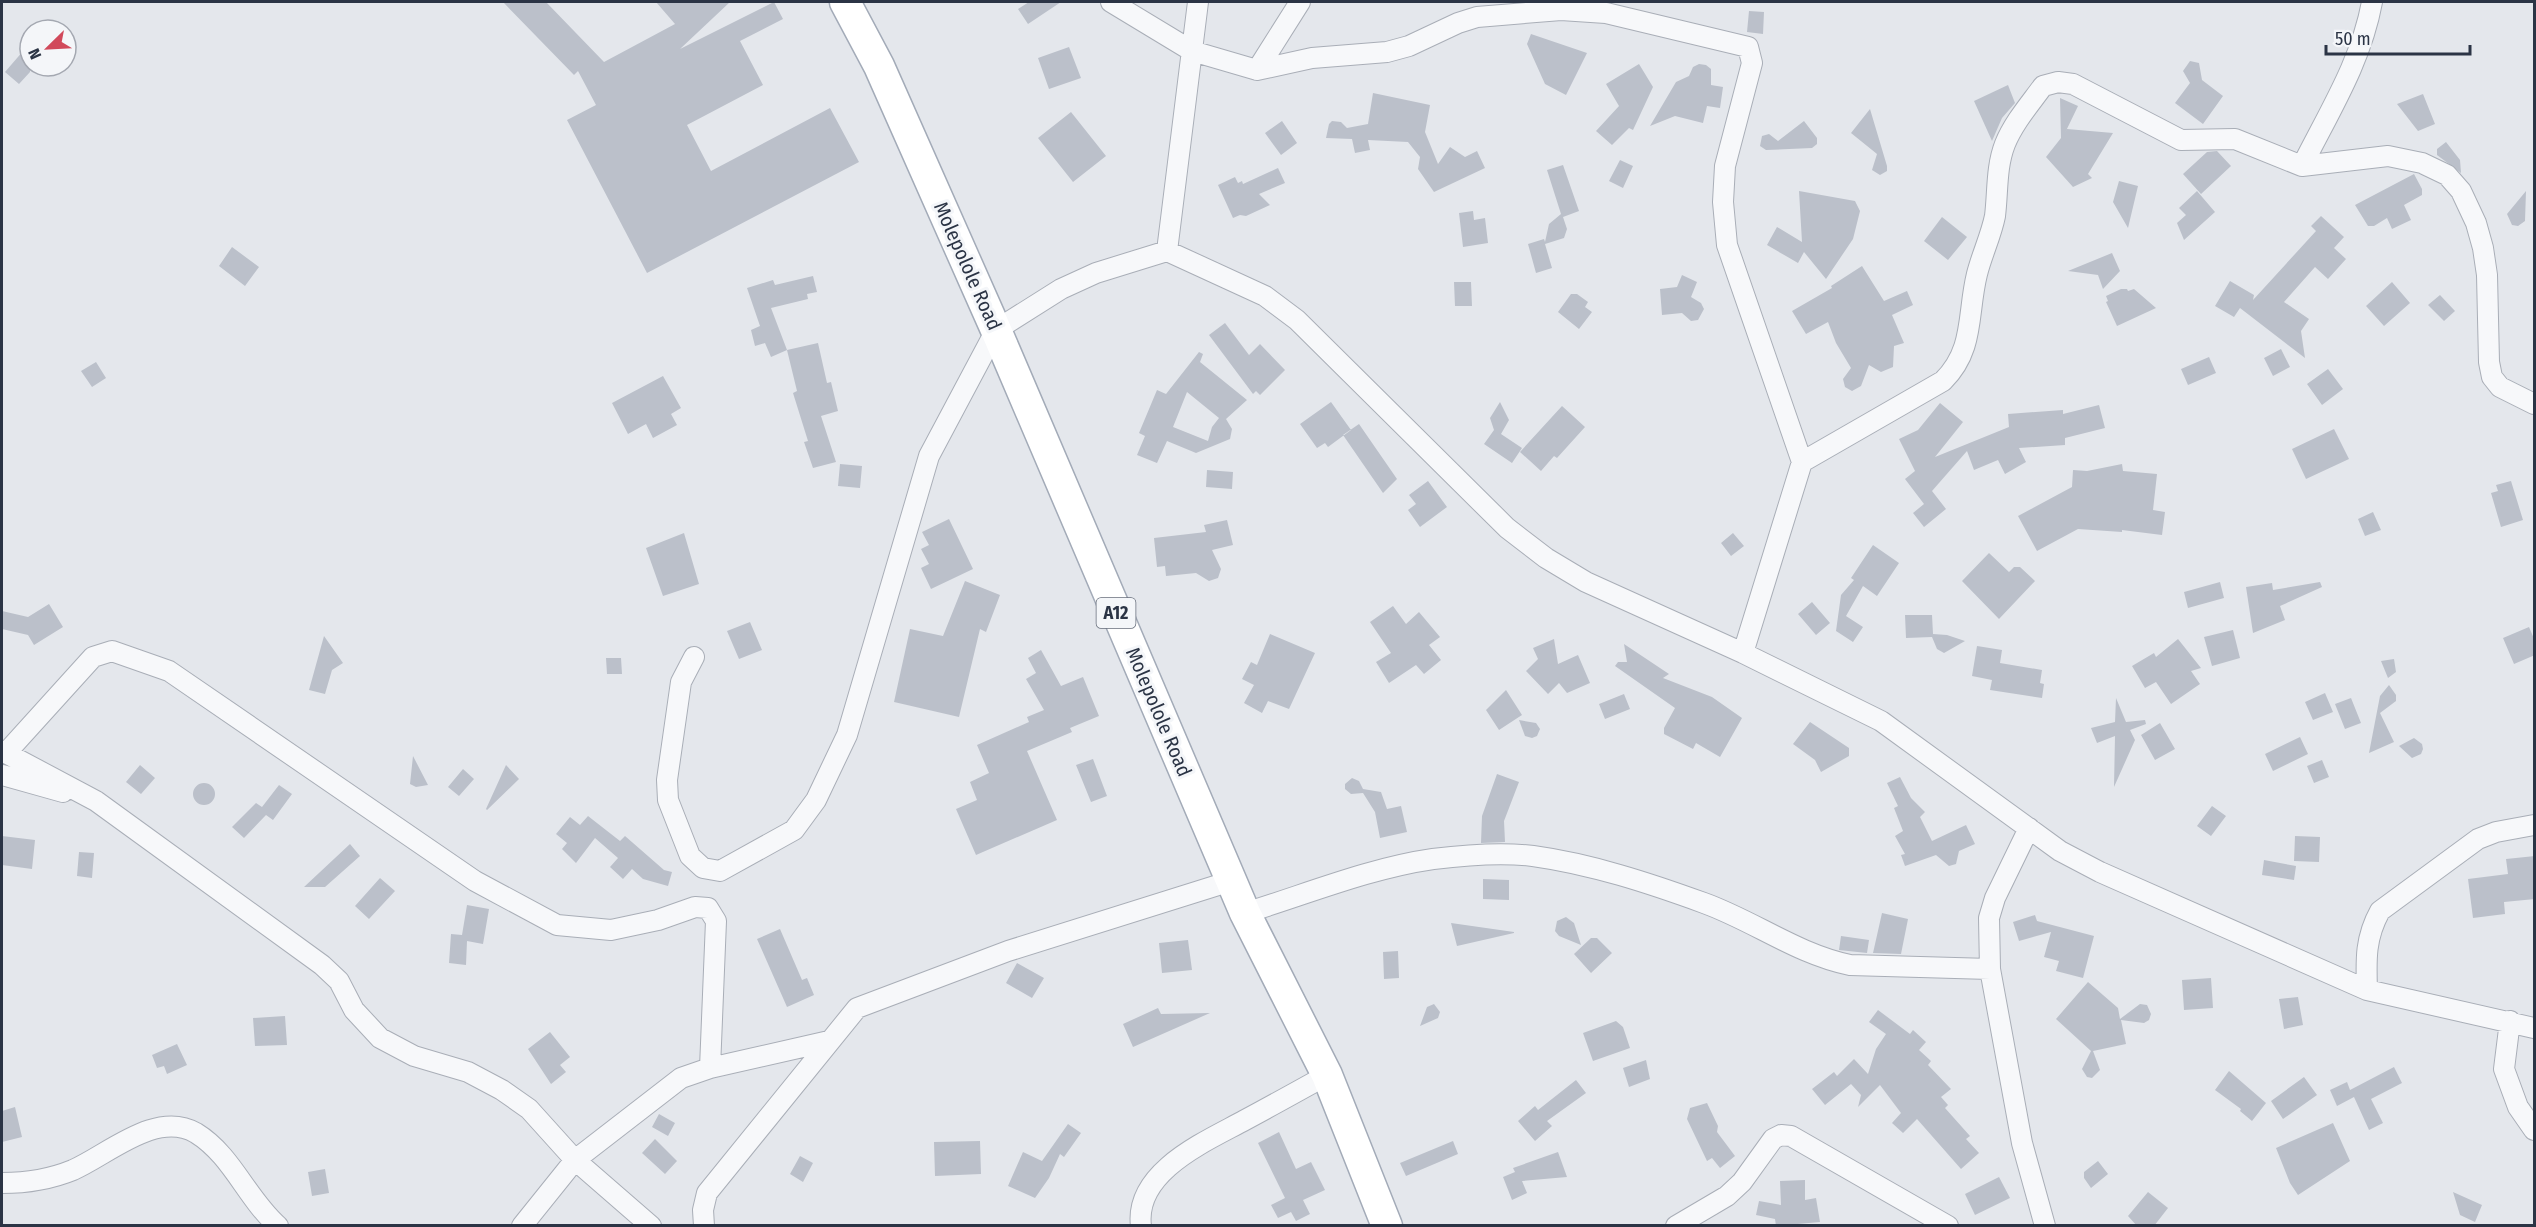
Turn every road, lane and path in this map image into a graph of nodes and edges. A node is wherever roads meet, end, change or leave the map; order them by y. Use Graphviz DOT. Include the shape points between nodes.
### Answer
graph roads {
  1 [pos="844,2"];
  2 [pos="1111,2"];
  3 [pos="1198,2"];
  4 [pos="1300,2"];
  5 [pos="2372,2"];
  6 [pos="1192,51"];
  7 [pos="1257,70"];
  8 [pos="2302,166"];
  9 [pos="1167,251"];
  10 [pos="996,330"];
  11 [pos="2535,404"];
  12 [pos="1802,462"];
  13 [pos="1743,653"];
  14 [pos="694,657"];
  15 [pos="4,752"];
  16 [pos="2,776"];
  17 [pos="96,801"];
  18 [pos="2535,825"];
  19 [pos="2029,828"];
  20 [pos="1231,881"];
  21 [pos="1245,913"];
  22 [pos="1990,969"];
  23 [pos="2367,990"];
  24 [pos="2511,1021"];
  25 [pos="2535,1028"];
  26 [pos="829,1041"];
  27 [pos="710,1068"];
  28 [pos="1327,1075"];
  29 [pos="2535,1130"];
  30 [pos="575,1160"];
  31 [pos="2,1183"];
  32 [pos="278,1226"];
  33 [pos="522,1226"];
  34 [pos="651,1226"];
  35 [pos="704,1226"];
  36 [pos="1141,1226"];
  37 [pos="1387,1226"];
  38 [pos="1676,1226"];
  39 [pos="1948,1226"];
  40 [pos="2045,1226"];
  1 -- 10 [label="main road, Molepolole Road / A12" via="879,66"];
  2 -- 6 [label="street"];
  3 -- 6 [label="street"];
  4 -- 7 [label="street"];
  5 -- 8 [label="street" via="2350,75"];
  6 -- 7 [label="street"];
  6 -- 9 [label="street"];
  7 -- 12 [label="street" via="1312,58 1387,52 1478,17 1561,10 1606,13 1748,47 1752,63 1725,166 1727,245"];
  8 -- 11 [label="street" via="2388,156 2422,163 2447,175 2461,191 2476,222 2482,248 2492,377 2500,387"];
  8 -- 12 [label="street" via="2235,139 2181,140 2073,84 2043,86 2006,143 1998,169 1993,228 1982,254 1968,339 1957,367 1943,381"];
  9 -- 10 [label="street" via="1096,273 1061,289"];
  9 -- 13 [label="street" via="1265,296 1297,320 1507,528 1546,558 1586,582"];
  10 -- 14 [label="street" via="929,456 847,735 816,800 794,830 720,871 703,868 690,856 668,800 667,780 681,682"];
  10 -- 20 [label="main road, Molepolole Road / A12"];
  12 -- 13 [label="street"];
  13 -- 19 [label="street" via="1881,721"];
  15 -- 17 [label="street"];
  15 -- 27 [label="street" via="93,657 112,651 169,671 476,881 557,925 611,930 695,907 708,908 716,921"];
  16 -- 17 [label="street"];
  17 -- 30 [label="street" via="322,965 339,981 354,1010 380,1038 414,1056 468,1072 502,1090 529,1109"];
  18 -- 23 [label="street" via="2478,839 2380,911 2366,945"];
  19 -- 22 [label="street" via="1989,918"];
  19 -- 23 [label="street" via="2060,851 2100,872"];
  20 -- 21 [label="main road, Molepolole Road / A12"];
  20 -- 26 [label="street" via="1008,951 857,1008"];
  21 -- 22 [label="street" via="1433,859 1533,856 1646,882 1712,906 1829,961"];
  21 -- 28 [label="main road, Molepolole Road / A12"];
  22 -- 40 [label="street" via="2022,1143"];
  23 -- 24 [label="street"];
  24 -- 25 [label="street"];
  24 -- 29 [label="street" via="2504,1069 2518,1107"];
  26 -- 27 [label="street"];
  26 -- 35 [label="street" via="706,1193"];
  27 -- 30 [label="street" via="681,1078"];
  28 -- 36 [label="street" via="1200,1142 1157,1177 1146,1195"];
  28 -- 37 [label="main road, Molepolole Road / A12"];
  30 -- 33 [label="street"];
  30 -- 34 [label="street"];
  31 -- 32 [label="street" via="25,1183 72,1170 140,1134 170,1125 195,1132 217,1150"];
  38 -- 39 [label="street" via="1727,1196 1773,1139 1781,1135 1791,1136"];
}
